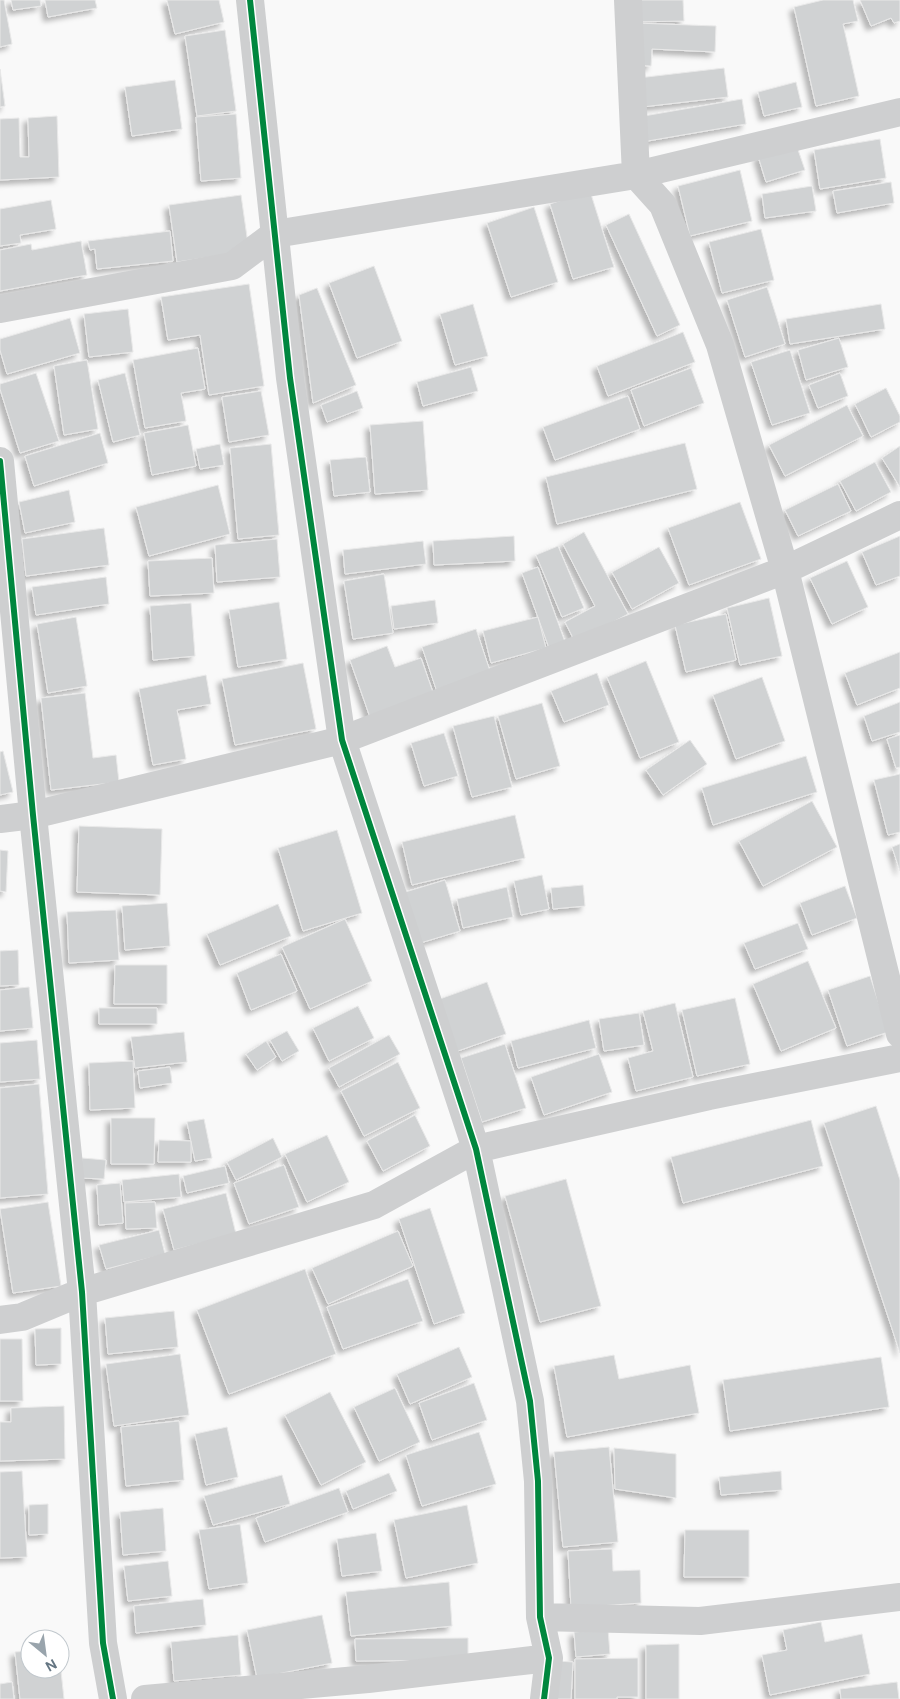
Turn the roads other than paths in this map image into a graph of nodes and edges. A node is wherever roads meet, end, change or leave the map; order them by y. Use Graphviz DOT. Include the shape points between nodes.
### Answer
graph roads {
  1 [pos="250,0"];
  2 [pos="628,0"];
  3 [pos="900,112"];
  4 [pos="636,174"];
  5 [pos="275,234"];
  6 [pos="0,310"];
  7 [pos="0,461"];
  8 [pos="900,515"];
  9 [pos="785,570"];
  10 [pos="342,740"];
  11 [pos="33,815"];
  12 [pos="0,818"];
  13 [pos="900,1034"];
  14 [pos="900,1058"];
  15 [pos="476,1149"];
  16 [pos="82,1292"];
  17 [pos="0,1320"];
  18 [pos="900,1597"];
  19 [pos="540,1617"];
  20 [pos="549,1658"];
  21 [pos="114,1699"];
  22 [pos="145,1699"];
  23 [pos="544,1699"];
  1 -- 5 [label="street"];
  2 -- 4 [label="street"];
  3 -- 4 [label="street"];
  4 -- 5 [label="street"];
  4 -- 9 [label="street" via="663,206 720,345"];
  5 -- 6 [label="street" via="232,266"];
  5 -- 10 [label="street" via="290,378"];
  7 -- 11 [label="street"];
  8 -- 9 [label="street"];
  9 -- 10 [label="street"];
  9 -- 13 [label="street"];
  10 -- 11 [label="street"];
  10 -- 15 [label="street"];
  11 -- 12 [label="street"];
  11 -- 16 [label="street"];
  14 -- 15 [label="street" via="709,1096"];
  15 -- 16 [label="street" via="374,1205"];
  15 -- 19 [label="street" via="530,1401 538,1482"];
  16 -- 17 [label="street" via="22,1317"];
  16 -- 21 [label="street" via="103,1643"];
  18 -- 19 [label="street" via="700,1621"];
  19 -- 20 [label="street"];
  20 -- 22 [label="street" via="368,1679"];
  20 -- 23 [label="street"];
}
